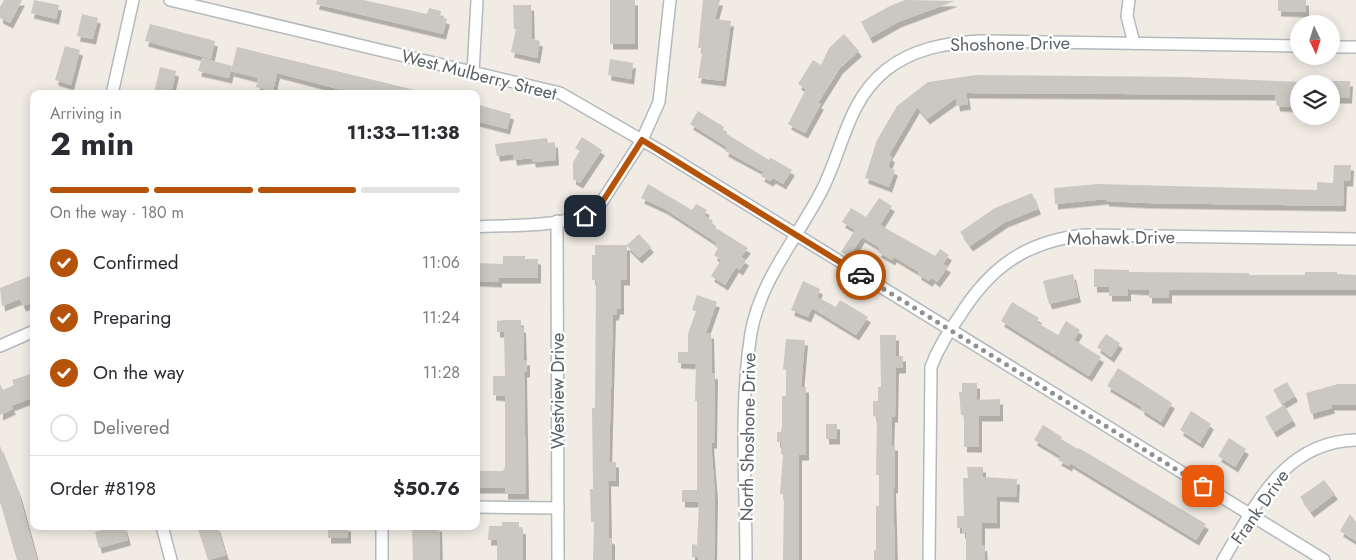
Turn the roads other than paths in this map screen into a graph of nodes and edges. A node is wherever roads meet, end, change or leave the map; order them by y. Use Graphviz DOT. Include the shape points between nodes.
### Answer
graph roads {
  1 [pos="133,0"];
  2 [pos="170,0"];
  3 [pos="477,0"];
  4 [pos="670,0"];
  5 [pos="1129,0"];
  6 [pos="1134,43"];
  7 [pos="1290,46"];
  8 [pos="1340,47"];
  9 [pos="1356,47"];
  10 [pos="474,73"];
  11 [pos="113,90"];
  12 [pos="642,140"];
  13 [pos="557,221"];
  14 [pos="480,227"];
  15 [pos="797,235"];
  16 [pos="1356,239"];
  17 [pos="950,330"];
  18 [pos="30,333"];
  19 [pos="0,346"];
  20 [pos="1356,440"];
  21 [pos="480,507"];
  22 [pos="558,508"];
  23 [pos="1251,515"];
  24 [pos="163,530"];
  25 [pos="382,530"];
  26 [pos="171,560"];
  27 [pos="382,560"];
  28 [pos="558,560"];
  29 [pos="746,560"];
  30 [pos="929,560"];
  31 [pos="1223,560"];
  32 [pos="1324,560"];
  1 -- 11 [label="street"];
  2 -- 10 [label="street, West Mulberry Street"];
  3 -- 10 [label="street"];
  4 -- 12 [label="street" via="659,102"];
  5 -- 6 [label="street" via="1128,16"];
  6 -- 7 [label="street, Shoshone Drive"];
  6 -- 15 [label="street, Shoshone Drive" via="959,42 903,59 886,70 860,98 850,115 830,174"];
  8 -- 9 [label="street"];
  10 -- 12 [label="street, West Mulberry Street" via="560,93"];
  12 -- 13 [label="street" via="601,204 573,219"];
  12 -- 15 [label="street, West Mulberry Street"];
  13 -- 14 [label="street"];
  13 -- 22 [label="street, Westview Drive"];
  15 -- 17 [label="street, West Mulberry Street"];
  15 -- 29 [label="street, North Shoshone Drive" via="775,269 751,331 746,388"];
  16 -- 17 [label="street, Mohawk Drive" via="1111,234 1056,239 1029,249 996,270 977,289"];
  17 -- 23 [label="street, West Mulberry Street"];
  17 -- 30 [label="street, Mohawk Drive" via="930,367"];
  18 -- 19 [label="street"];
  20 -- 23 [label="street, Frank Drive" via="1325,444 1294,460 1274,480"];
  21 -- 22 [label="street"];
  22 -- 28 [label="street, Westview Drive"];
  23 -- 31 [label="street, Frank Drive"];
  23 -- 32 [label="street, West Mulberry Street"];
  24 -- 26 [label="street"];
  25 -- 27 [label="street"];
}
